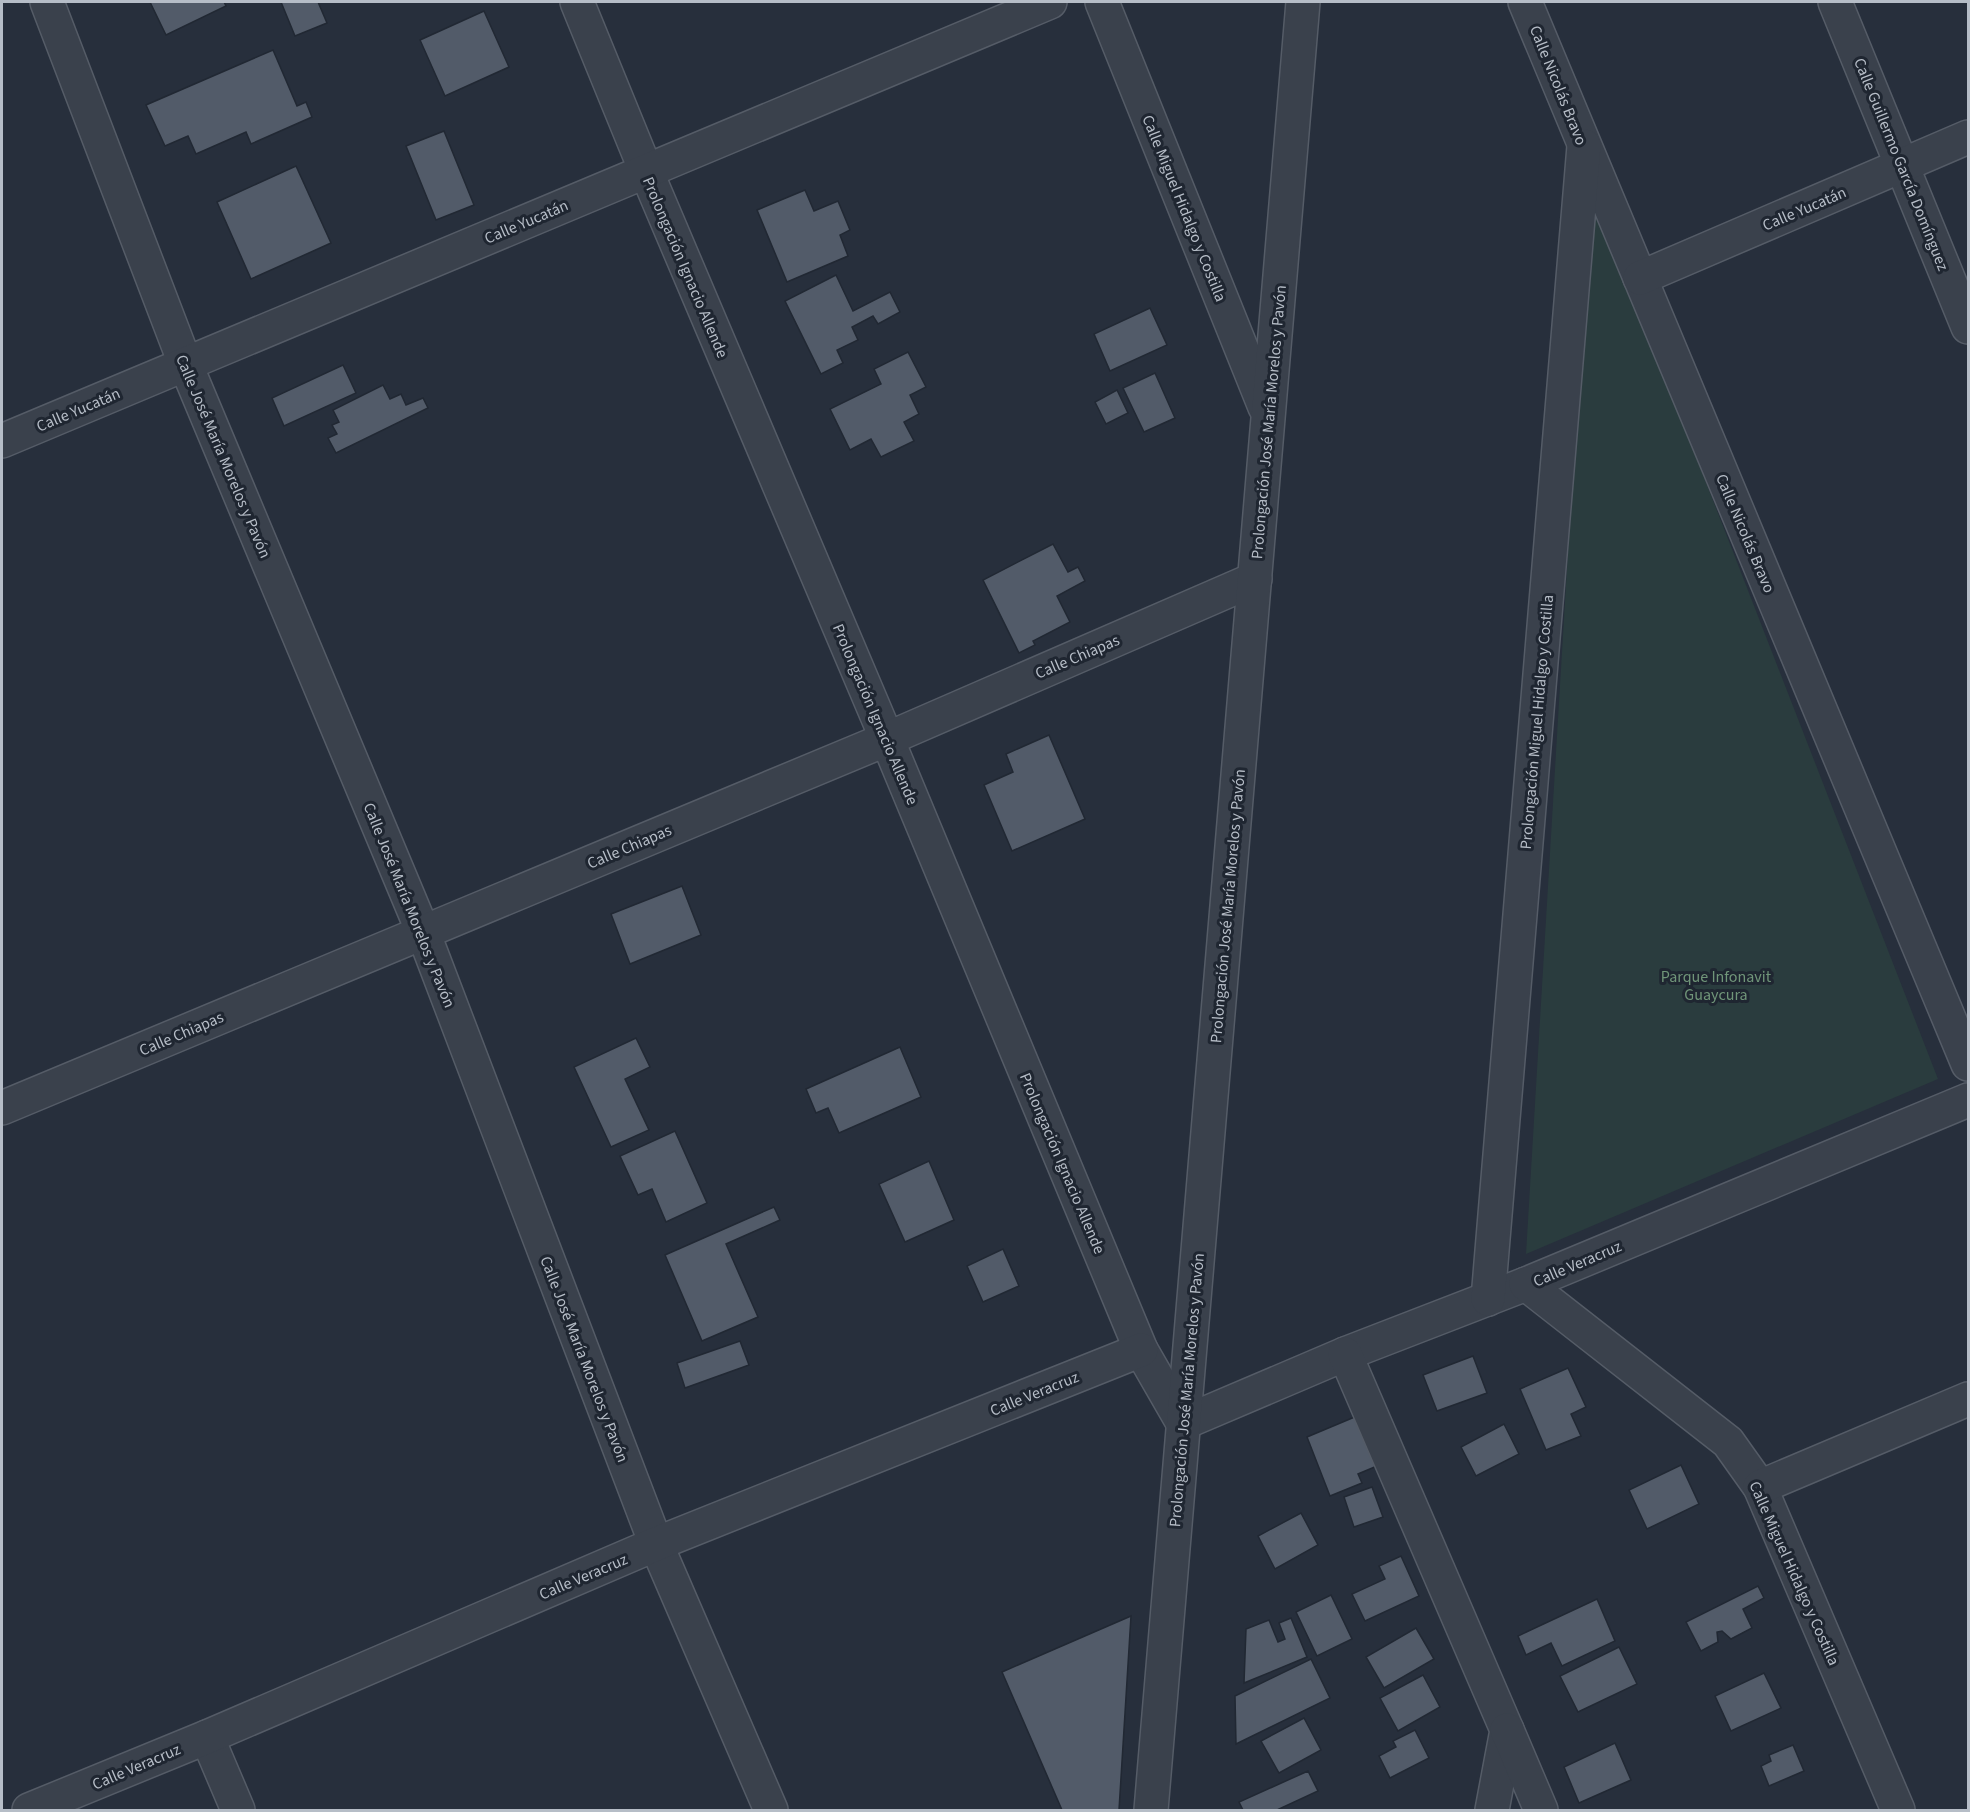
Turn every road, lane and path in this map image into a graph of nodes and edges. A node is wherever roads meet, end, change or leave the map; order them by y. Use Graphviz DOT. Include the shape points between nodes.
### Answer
graph roads {
  1 [pos="46,2"];
  2 [pos="577,2"];
  3 [pos="1050,2"];
  4 [pos="1102,2"];
  5 [pos="1303,2"];
  6 [pos="1525,2"];
  7 [pos="1835,2"];
  8 [pos="1968,137"];
  9 [pos="1584,146"];
  10 [pos="1902,166"];
  11 [pos="646,171"];
  12 [pos="1640,278"];
  13 [pos="1968,327"];
  14 [pos="185,363"];
  15 [pos="1268,414"];
  16 [pos="2,441"];
  17 [pos="1255,579"];
  18 [pos="887,739"];
  19 [pos="423,932"];
  20 [pos="1968,1064"];
  21 [pos="1968,1100"];
  22 [pos="2,1108"];
  23 [pos="1526,1284"];
  24 [pos="1488,1299"];
  25 [pos="1141,1350"];
  26 [pos="1345,1354"];
  27 [pos="1968,1399"];
  28 [pos="1183,1423"];
  29 [pos="1760,1487"];
  30 [pos="656,1544"];
  31 [pos="1507,1730"];
  32 [pos="207,1737"];
  33 [pos="29,1810"];
  34 [pos="238,1810"];
  35 [pos="771,1810"];
  36 [pos="1151,1810"];
  37 [pos="1492,1810"];
  38 [pos="1541,1810"];
  39 [pos="1898,1810"];
  1 -- 14 [label="street, Calle José María Morelos y Pavón"];
  2 -- 11 [label="street, Prolongación Ignacio Allende"];
  3 -- 11 [label="street, Calle Yucatán"];
  4 -- 15 [label="street, Calle Miguel Hidalgo y Costilla"];
  5 -- 15 [label="street, Prolongación José María Morelos y Pavón"];
  6 -- 9 [label="street, Calle Nicolás Bravo"];
  7 -- 10 [label="street, Calle Guillermo García Domínguez"];
  8 -- 10 [label="street, Calle Yucatán"];
  9 -- 12 [label="street, Calle Nicolás Bravo"];
  9 -- 24 [label="street, Prolongación Miguel Hidalgo y Costilla"];
  10 -- 12 [label="street, Calle Yucatán"];
  10 -- 13 [label="street, Calle Guillermo García Domínguez"];
  11 -- 14 [label="street, Calle Yucatán"];
  11 -- 18 [label="street, Prolongación Ignacio Allende"];
  12 -- 20 [label="street, Calle Nicolás Bravo"];
  14 -- 16 [label="street, Calle Yucatán"];
  14 -- 19 [label="street, Calle José María Morelos y Pavón"];
  15 -- 17 [label="street, Prolongación José María Morelos y Pavón"];
  17 -- 18 [label="street, Calle Chiapas"];
  17 -- 28 [label="street, Prolongación José María Morelos y Pavón"];
  18 -- 19 [label="street, Calle Chiapas"];
  18 -- 25 [label="street, Prolongación Ignacio Allende"];
  19 -- 22 [label="street, Calle Chiapas"];
  19 -- 30 [label="street, Calle José María Morelos y Pavón"];
  21 -- 23 [label="street, Calle Veracruz"];
  23 -- 24 [label="street, Calle Veracruz"];
  23 -- 29 [label="street, Calle Miguel Hidalgo y Costilla" via="1728,1442"];
  24 -- 26 [label="street, Calle Veracruz"];
  25 -- 28 [label="street, Prolongación Ignacio Allende"];
  25 -- 30 [label="street, Calle Veracruz"];
  26 -- 28 [label="street, Calle Veracruz"];
  26 -- 31 [label="street"];
  27 -- 29 [label="street"];
  28 -- 36 [label="street, Prolongación José María Morelos y Pavón"];
  29 -- 39 [label="street, Calle Miguel Hidalgo y Costilla"];
  30 -- 32 [label="street, Calle Veracruz"];
  30 -- 35 [label="street, Calle José María Morelos y Pavón"];
  31 -- 37 [label="street"];
  31 -- 38 [label="street"];
  32 -- 33 [label="street, Calle Veracruz"];
  32 -- 34 [label="street"];
}
